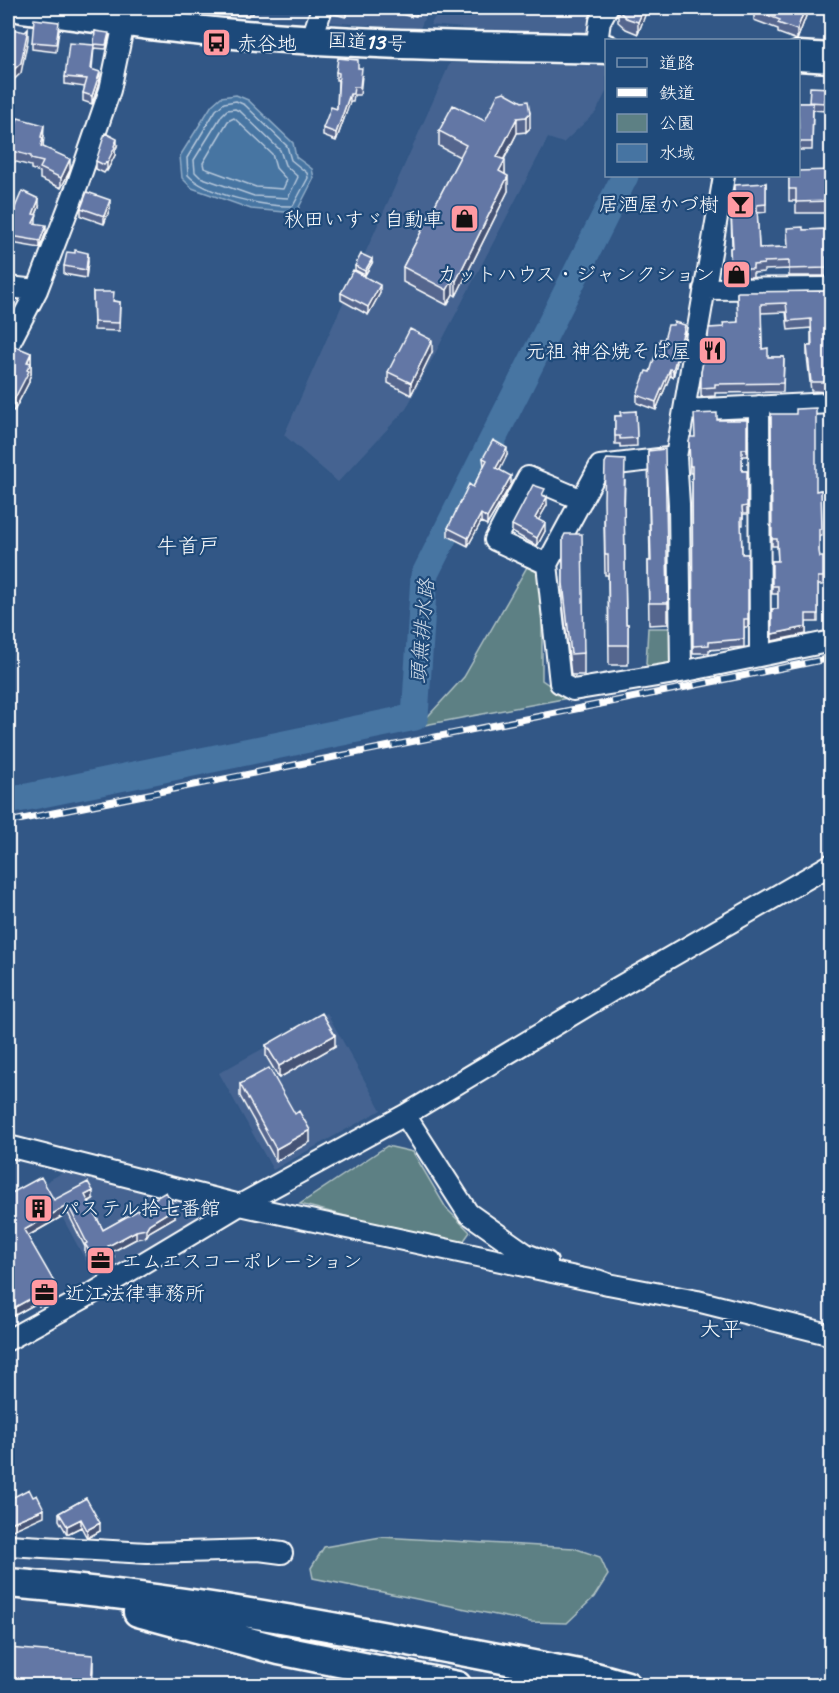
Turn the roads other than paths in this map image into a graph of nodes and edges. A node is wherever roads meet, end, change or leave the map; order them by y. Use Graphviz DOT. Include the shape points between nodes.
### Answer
graph roads {
  1 [pos="22,8"];
  2 [pos="322,8"];
  3 [pos="607,8"];
  4 [pos="124,23"];
  5 [pos="312,39"];
  6 [pos="601,49"];
  7 [pos="800,56"];
  8 [pos="831,58"];
  9 [pos="724,177"];
  10 [pos="8,287"];
  11 [pos="831,288"];
  12 [pos="704,289"];
  13 [pos="37,290"];
  14 [pos="9,344"];
  15 [pos="831,404"];
  16 [pos="759,406"];
  17 [pos="684,410"];
  18 [pos="676,457"];
  19 [pos="582,500"];
  20 [pos="548,564"];
  21 [pos="831,641"];
  22 [pos="760,656"];
  23 [pos="681,672"];
  24 [pos="831,864"];
  25 [pos="405,1115"];
  26 [pos="8,1146"];
  27 [pos="240,1205"];
  28 [pos="608,1284"];
  29 [pos="831,1335"];
  30 [pos="8,1340"];
  31 [pos="8,1545"];
  32 [pos="282,1552"];
  33 [pos="8,1583"];
  34 [pos="8,1600"];
  35 [pos="458,1686"];
  36 [pos="627,1686"];
  1 -- 4 [label="highway, 国道13号"];
  2 -- 5 [label="street"];
  3 -- 6 [label="street" via="600,21"];
  4 -- 5 [label="highway, 国道13号"];
  4 -- 13 [label="street" via="110,90"];
  5 -- 6 [label="highway, 国道13号"];
  7 -- 8 [label="highway"];
  9 -- 12 [label="street"];
  10 -- 13 [label="street"];
  11 -- 12 [label="street"];
  12 -- 17 [label="street"];
  13 -- 14 [label="street"];
  15 -- 16 [label="street"];
  16 -- 17 [label="street"];
  16 -- 22 [label="street"];
  17 -- 18 [label="street"];
  18 -- 19 [label="street" via="600,466"];
  18 -- 23 [label="street"];
  19 -- 20 [label="street"];
  19 -- 20 [label="street" via="528,477 495,540"];
  20 -- 23 [label="street" via="560,683 573,690"];
  21 -- 22 [label="street"];
  22 -- 23 [label="street"];
  24 -- 25 [label="street"];
  25 -- 27 [label="street"];
  25 -- 28 [label="street" via="468,1213 526,1254"];
  26 -- 27 [label="street"];
  27 -- 28 [label="street"];
  27 -- 30 [label="street"];
  28 -- 29 [label="street" via="697,1301"];
  31 -- 32 [label="street" via="147,1553"];
  33 -- 36 [label="highway" via="160,1599 279,1617"];
  34 -- 35 [label="highway" via="126,1610 279,1650"];
}
